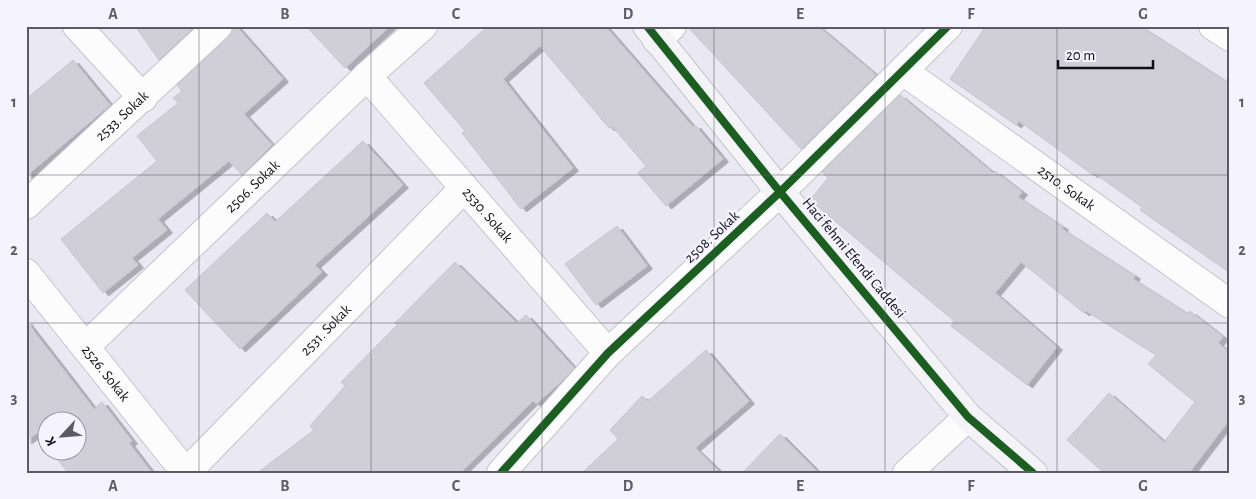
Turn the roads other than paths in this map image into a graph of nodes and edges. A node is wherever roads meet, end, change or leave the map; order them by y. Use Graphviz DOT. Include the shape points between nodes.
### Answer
graph roads {
  1 [pos="78,26"];
  2 [pos="218,26"];
  3 [pos="422,26"];
  4 [pos="948,26"];
  5 [pos="1213,26"];
  6 [pos="659,31"];
  7 [pos="1230,37"];
  8 [pos="904,71"];
  9 [pos="367,76"];
  10 [pos="142,98"];
  11 [pos="464,188"];
  12 [pos="780,192"];
  13 [pos="26,205"];
  14 [pos="26,273"];
  15 [pos="1230,304"];
  16 [pos="85,347"];
  17 [pos="608,353"];
  18 [pos="968,417"];
  19 [pos="186,473"];
  20 [pos="501,473"];
  21 [pos="907,473"];
  22 [pos="1033,473"];
  1 -- 10 [label="street"];
  2 -- 10 [label="street, 2533. Sokak"];
  3 -- 9 [label="street, 2506. Sokak"];
  4 -- 8 [label="street, 2508. Sokak"];
  5 -- 7 [label="street"];
  6 -- 12 [label="street, Haci fehmi Efendi Caddesi"];
  8 -- 12 [label="street, 2508. Sokak"];
  8 -- 15 [label="street, 2510. Sokak"];
  9 -- 11 [label="street, 2530. Sokak"];
  9 -- 16 [label="street, 2506. Sokak"];
  10 -- 13 [label="street, 2533. Sokak"];
  11 -- 17 [label="street, 2530. Sokak"];
  11 -- 19 [label="street, 2531. Sokak"];
  12 -- 17 [label="street, 2508. Sokak"];
  12 -- 18 [label="street, Haci fehmi Efendi Caddesi"];
  14 -- 16 [label="street, 2526. Sokak"];
  16 -- 19 [label="street, 2526. Sokak"];
  17 -- 20 [label="street, 2508. Sokak"];
  18 -- 21 [label="street"];
  18 -- 22 [label="street, Haci fehmi Efendi Caddesi"];
}
